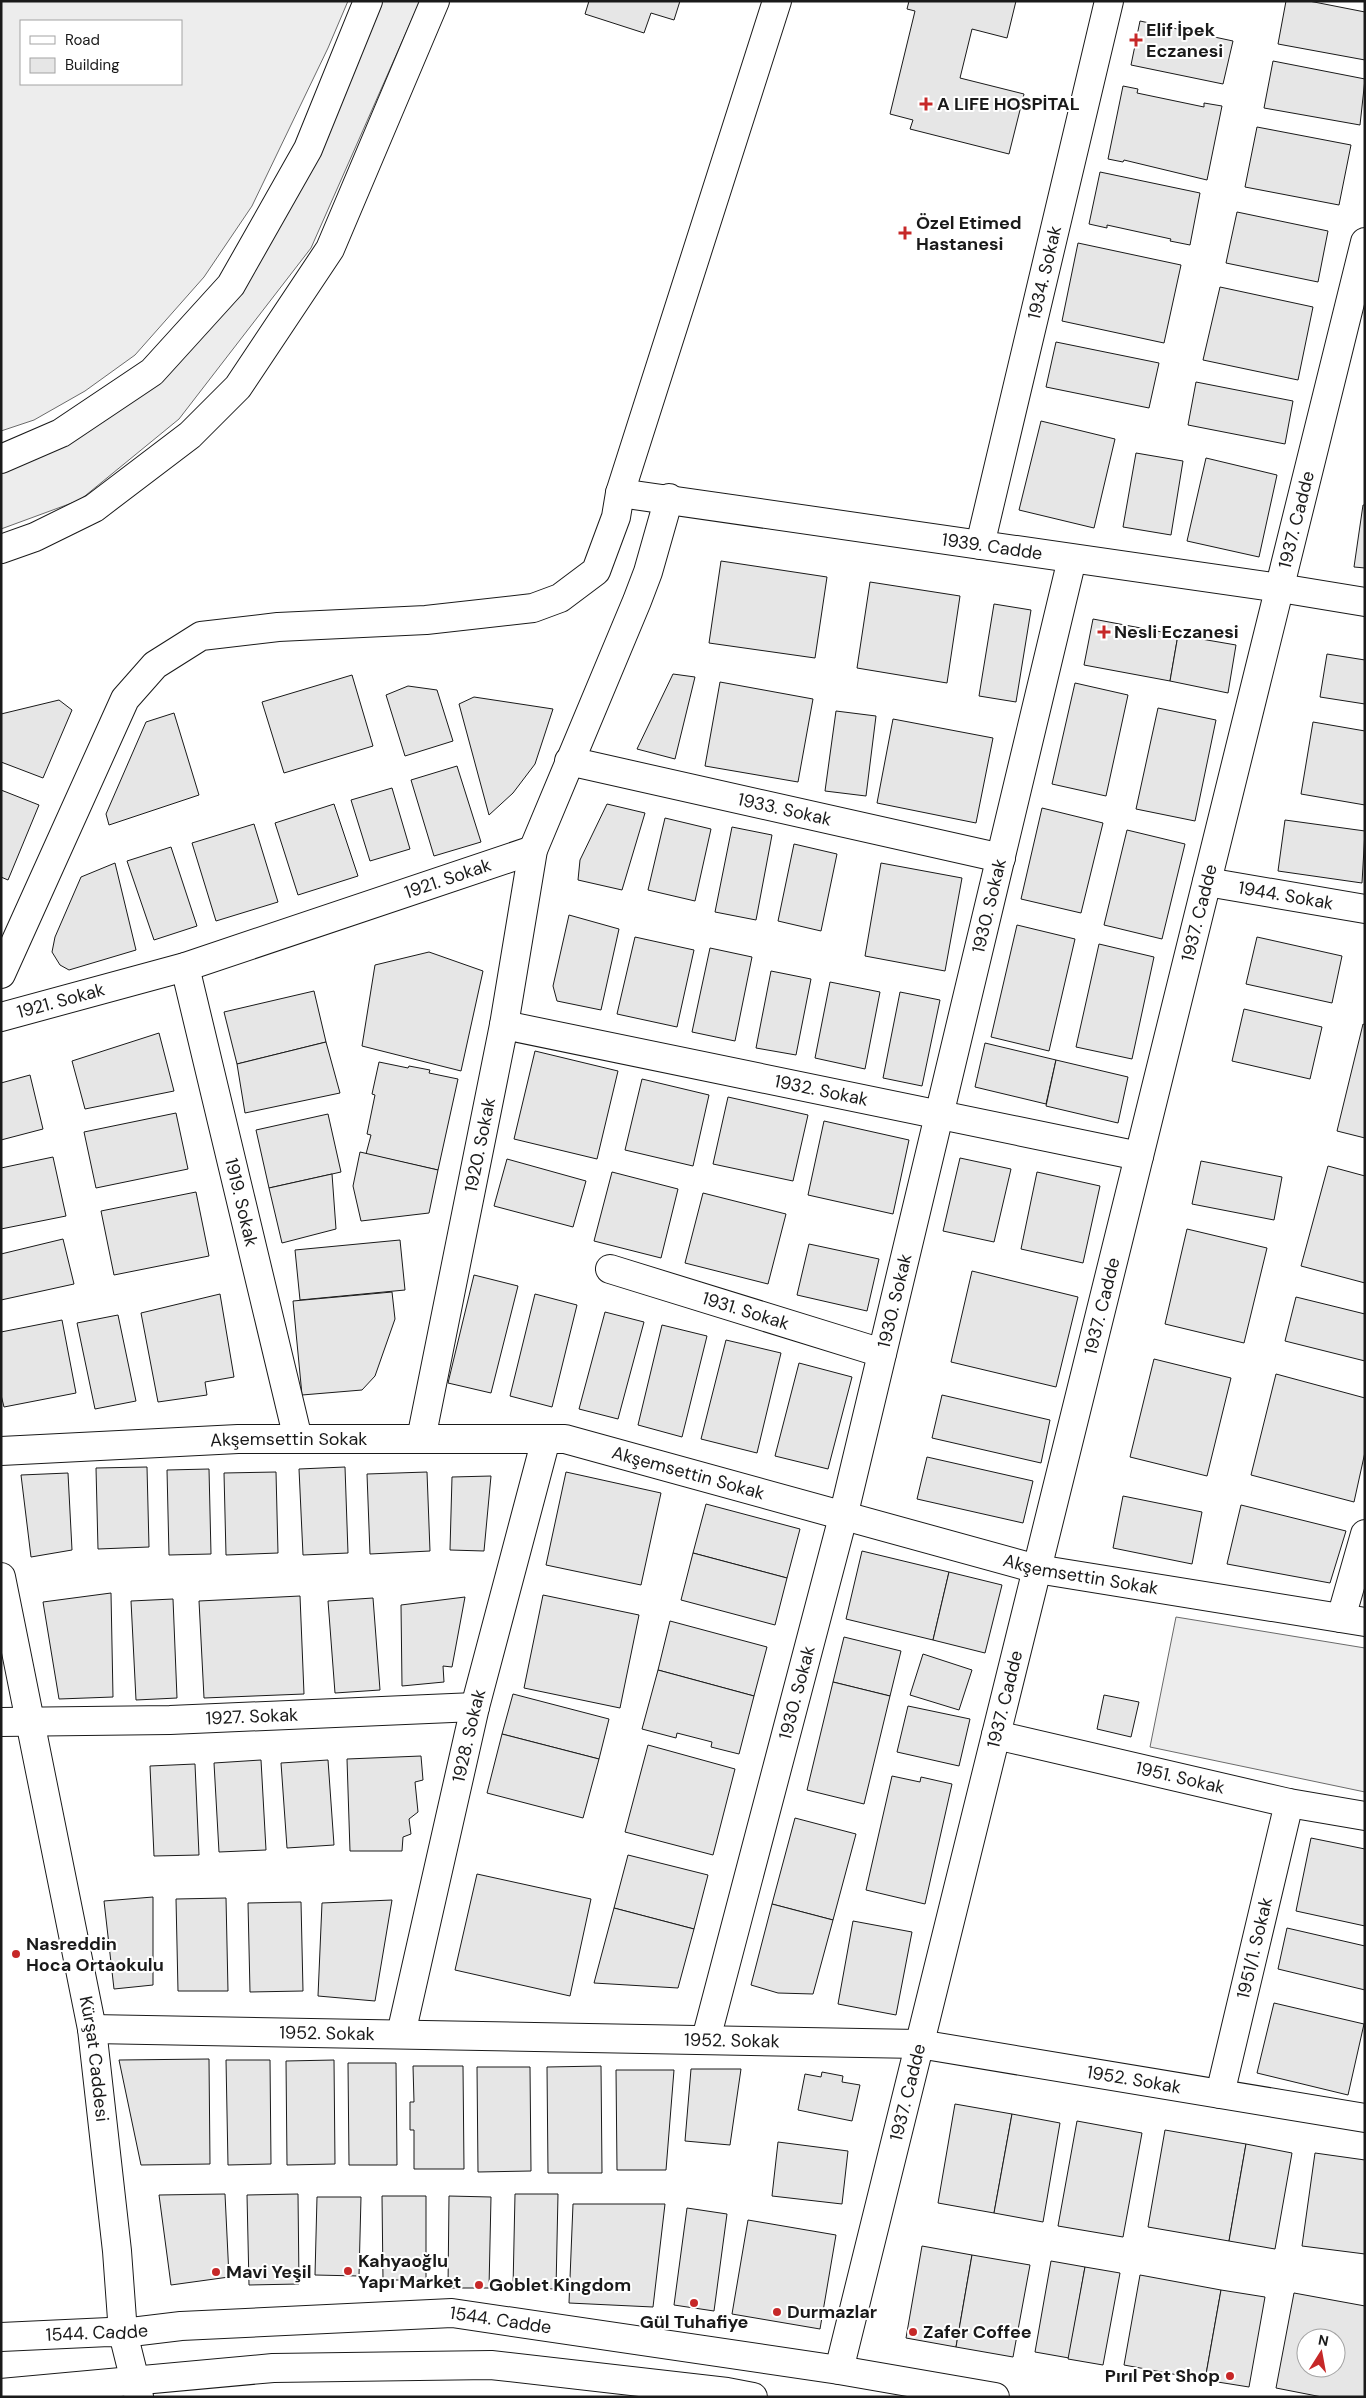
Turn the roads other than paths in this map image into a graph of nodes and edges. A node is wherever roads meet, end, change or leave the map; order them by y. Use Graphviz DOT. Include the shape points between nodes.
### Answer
graph roads {
  1 [pos="368,1"];
  2 [pos="436,1"];
  3 [pos="777,1"];
  4 [pos="1109,1"];
  5 [pos="1365,242"];
  6 [pos="1357,308"];
  7 [pos="1,459"];
  8 [pos="620,493"];
  9 [pos="669,498"];
  10 [pos="980,545"];
  11 [pos="1,549"];
  12 [pos="1072,559"];
  13 [pos="1280,588"];
  14 [pos="1365,602"];
  15 [pos="569,761"];
  16 [pos="533,850"];
  17 [pos="1001,858"];
  18 [pos="1206,882"];
  19 [pos="1365,910"];
  20 [pos="185,967"];
  21 [pos="1,974"];
  22 [pos="1,1017"];
  23 [pos="504,1025"];
  24 [pos="939,1115"];
  25 [pos="1139,1156"];
  26 [pos="610,1269"];
  27 [pos="882,1353"];
  28 [pos="298,1439"];
  29 [pos="421,1439"];
  30 [pos="546,1439"];
  31 [pos="1,1450"];
  32 [pos="843,1517"];
  33 [pos="1365,1534"];
  34 [pos="1037,1569"];
  35 [pos="1,1576"];
  36 [pos="1353,1620"];
  37 [pos="475,1707"];
  38 [pos="30,1721"];
  39 [pos="1,1722"];
  40 [pos="996,1735"];
  41 [pos="1289,1803"];
  42 [pos="1365,1816"];
  43 [pos="92,2029"];
  44 [pos="401,2034"];
  45 [pos="706,2039"];
  46 [pos="919,2044"];
  47 [pos="1220,2094"];
  48 [pos="1365,2118"];
  49 [pos="123,2333"];
  50 [pos="1,2337"];
  51 [pos="839,2370"];
  52 [pos="137,2389"];
  53 [pos="1,2393"];
  54 [pos="736,2395"];
  55 [pos="995,2397"];
  1 -- 7 [label="main road" via="308,149 232,285 152,372 62,433"];
  2 -- 11 [label="main road" via="330,249 238,387 190,435 94,508 35,537"];
  3 -- 8 [label="main road"];
  4 -- 10 [label="main road, 1934. Sokak"];
  5 -- 6 [label="main road, 1937. Cadde"];
  6 -- 13 [label="main road, 1937. Cadde"];
  8 -- 9 [label="main road, 1939. Cadde"];
  8 -- 21 [label="main road" via="616,516 596,571 560,598 533,608 426,620 278,627 201,636 155,664 125,699"];
  9 -- 10 [label="main road, 1939. Cadde"];
  9 -- 15 [label="main road" via="637,601"];
  10 -- 12 [label="main road, 1939. Cadde"];
  12 -- 13 [label="main road, 1939. Cadde"];
  12 -- 17 [label="main road, 1930. Sokak"];
  13 -- 14 [label="main road, 1939. Cadde"];
  13 -- 18 [label="main road, 1937. Cadde"];
  15 -- 16 [label="main road"];
  15 -- 17 [label="main road, 1933. Sokak"];
  16 -- 20 [label="main road, 1921. Sokak"];
  16 -- 23 [label="main road, 1920. Sokak"];
  17 -- 24 [label="main road, 1930. Sokak"];
  18 -- 19 [label="main road, 1944. Sokak"];
  18 -- 25 [label="main road, 1937. Cadde"];
  20 -- 22 [label="main road, 1921. Sokak"];
  20 -- 28 [label="main road, 1919. Sokak"];
  23 -- 24 [label="main road, 1932. Sokak"];
  23 -- 29 [label="main road, 1920. Sokak"];
  24 -- 25 [label="main road, 1932. Sokak"];
  24 -- 27 [label="main road, 1930. Sokak"];
  25 -- 34 [label="main road, 1937. Cadde"];
  26 -- 27 [label="main road, 1931. Sokak"];
  27 -- 32 [label="main road, 1930. Sokak"];
  28 -- 29 [label="main road, Akşemsettin Sokak"];
  28 -- 31 [label="main road, Akşemsettin Sokak"];
  29 -- 30 [label="main road, Akşemsettin Sokak"];
  30 -- 32 [label="main road, Akşemsettin Sokak" via="565,1439"];
  30 -- 37 [label="main road, 1928. Sokak"];
  32 -- 34 [label="main road, Akşemsettin Sokak"];
  32 -- 45 [label="main road, 1930. Sokak"];
  33 -- 36 [label="main road"];
  34 -- 36 [label="main road, Akşemsettin Sokak"];
  34 -- 40 [label="main road, 1937. Cadde"];
  35 -- 38 [label="main road, Kürşat Caddesi"];
  37 -- 38 [label="main road, 1927. Sokak" via="170,1720"];
  37 -- 44 [label="main road, 1928. Sokak"];
  38 -- 39 [label="main road, 1927. Sokak"];
  38 -- 43 [label="main road, Kürşat Caddesi"];
  40 -- 41 [label="main road, 1951. Sokak"];
  40 -- 46 [label="main road, 1937. Cadde"];
  41 -- 42 [label="main road, 1951. Sokak"];
  41 -- 47 [label="main road, 1951/1. Sokak"];
  43 -- 44 [label="main road, 1952. Sokak"];
  43 -- 49 [label="main road, Kürşat Caddesi"];
  44 -- 45 [label="main road, 1952. Sokak"];
  45 -- 46 [label="main road, 1952. Sokak"];
  46 -- 47 [label="main road, 1952. Sokak"];
  46 -- 51 [label="main road, 1937. Cadde"];
  47 -- 48 [label="main road, 1952. Sokak"];
  49 -- 50 [label="main road, 1544. Cadde"];
  49 -- 51 [label="main road, 1544. Cadde" via="181,2326 452,2313"];
  49 -- 52 [label="main road, Kürşat Caddesi"];
  51 -- 55 [label="main road, 1544. Cadde"];
  52 -- 53 [label="main road"];
  52 -- 54 [label="main road" via="273,2368 491,2365"];
}
